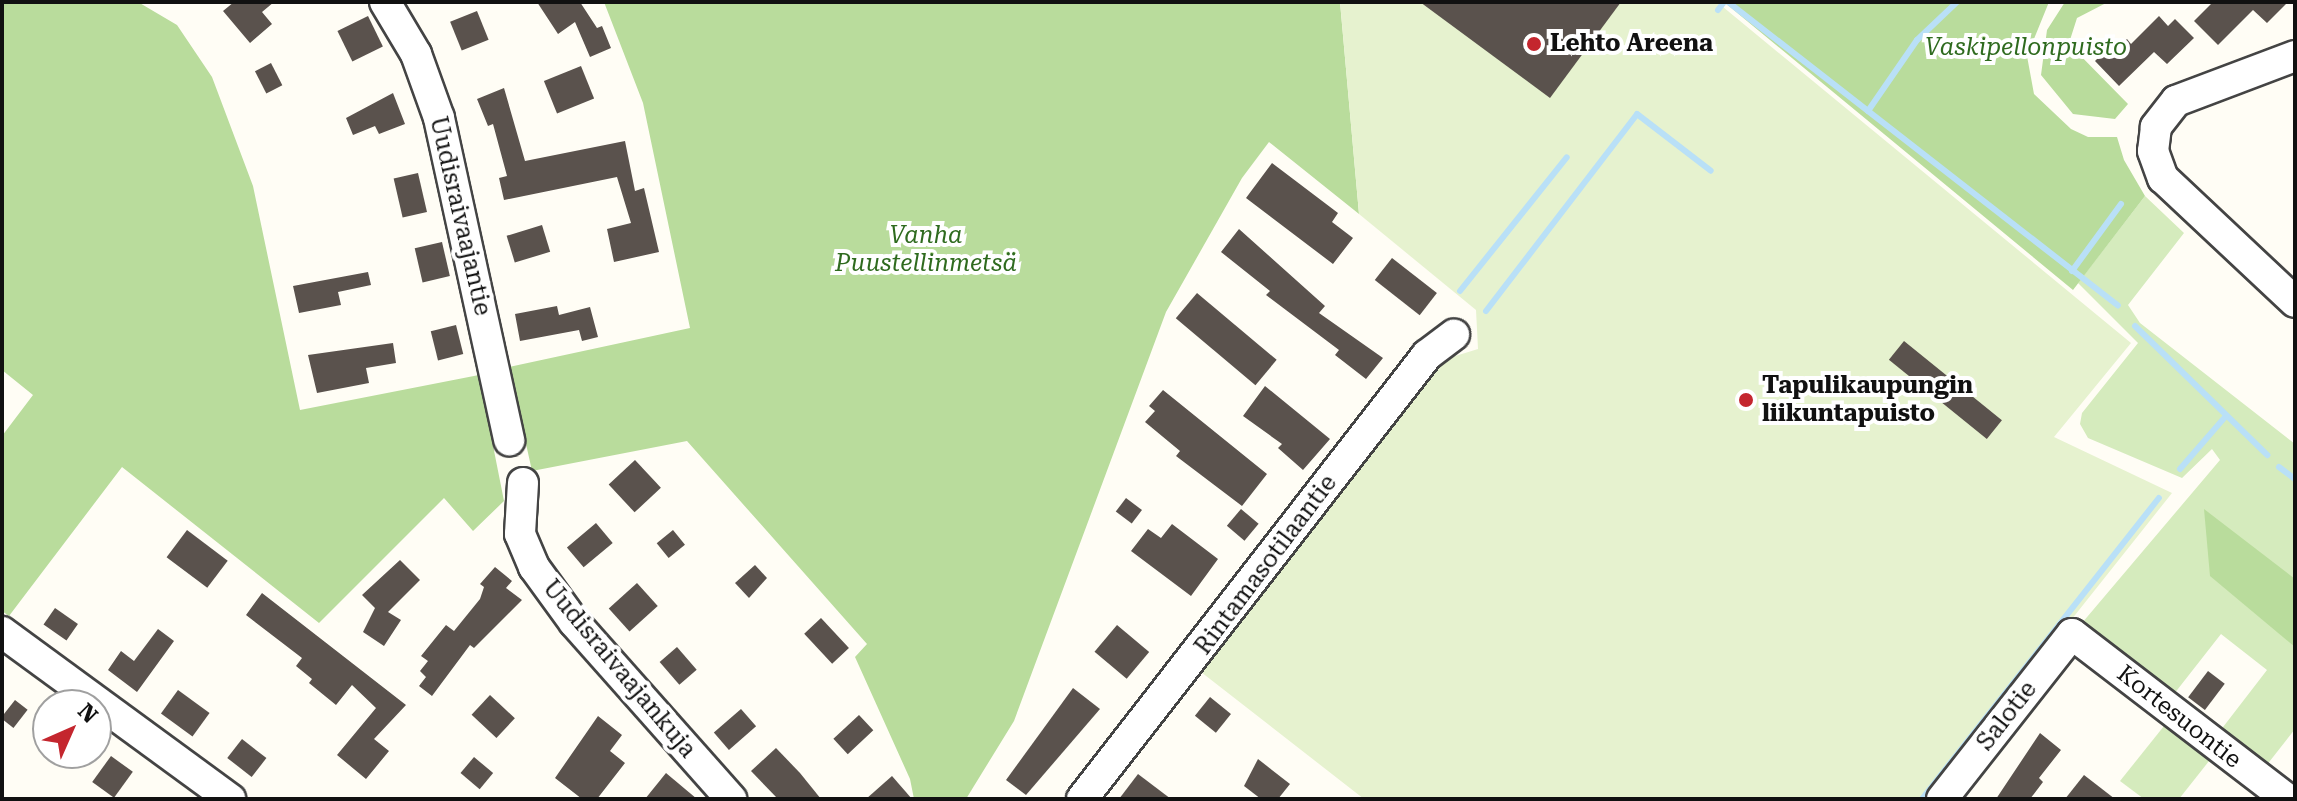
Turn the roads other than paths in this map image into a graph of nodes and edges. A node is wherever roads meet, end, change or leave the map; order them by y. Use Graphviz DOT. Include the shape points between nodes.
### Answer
graph roads {
  1 [pos="385,2"];
  2 [pos="2295,56"];
  3 [pos="2295,302"];
  4 [pos="1454,335"];
  5 [pos="509,440"];
  6 [pos="523,483"];
  7 [pos="2,632"];
  8 [pos="2072,634"];
  9 [pos="230,799"];
  10 [pos="731,799"];
  11 [pos="1082,799"];
  12 [pos="1942,799"];
  13 [pos="2287,799"];
  1 -- 5 [label="street, Uudisraivaajantie" via="416,54 439,118"];
  2 -- 3 [label="street" via="2176,101 2161,117 2153,151 2163,178"];
  4 -- 11 [label="street, Rintamasotilaantie" via="1427,355"];
  6 -- 10 [label="street, Uudisraivaajankuja" via="520,534 534,567 574,622"];
  7 -- 9 [label="street"];
  8 -- 12 [label="street, Salotie"];
  8 -- 13 [label="street, Kortesuontie"];
}
